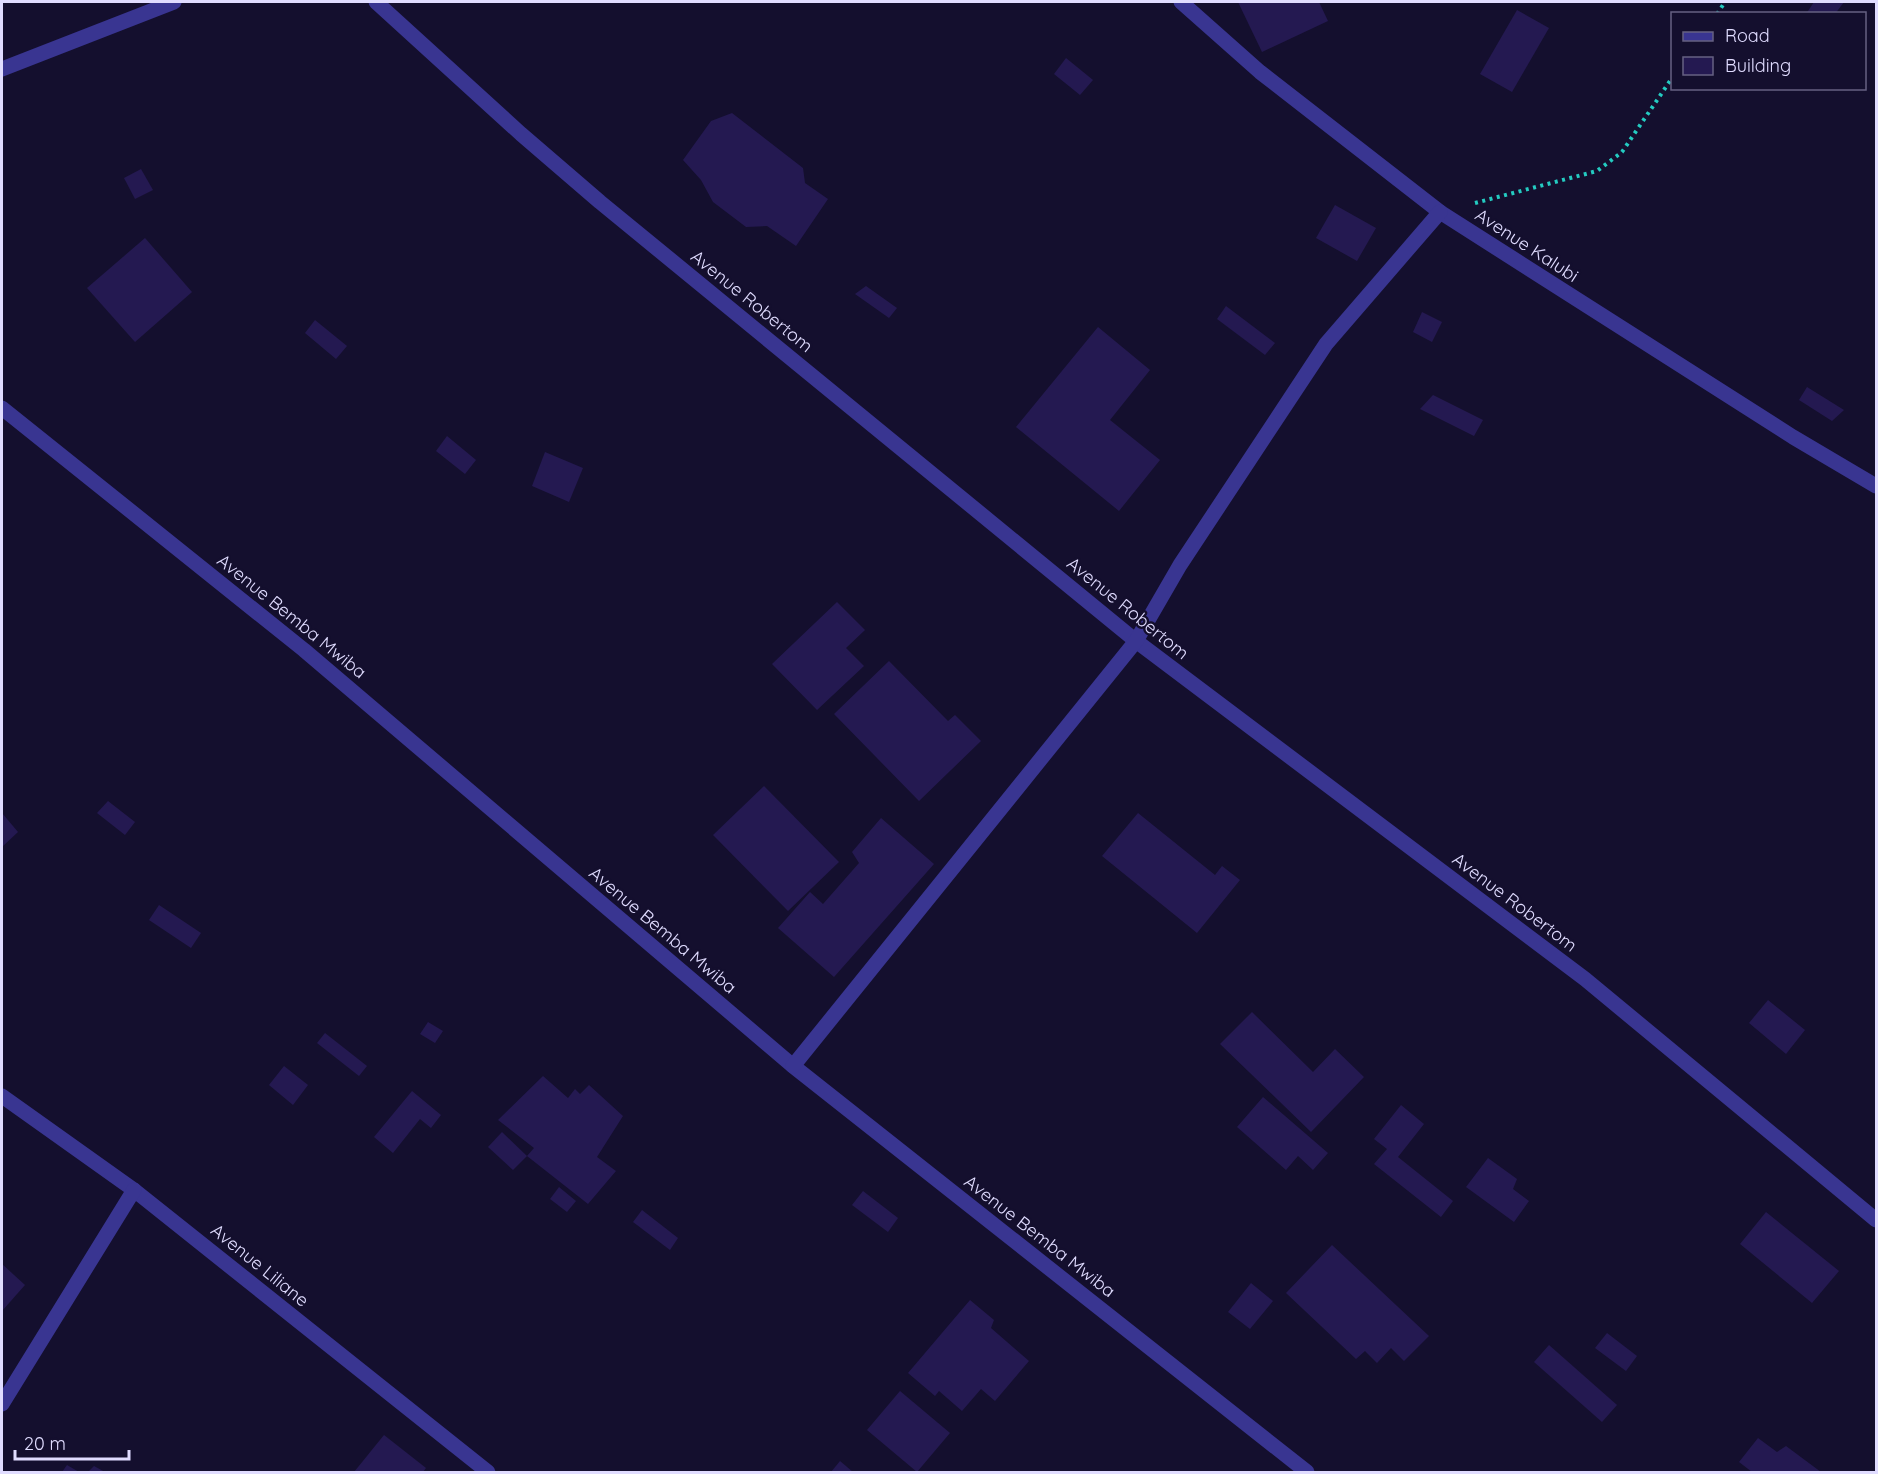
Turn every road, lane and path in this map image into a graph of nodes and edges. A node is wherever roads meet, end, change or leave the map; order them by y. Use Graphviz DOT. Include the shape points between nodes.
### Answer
graph roads {
  1 [pos="174,2"];
  2 [pos="376,2"];
  3 [pos="1181,2"];
  4 [pos="2,69"];
  5 [pos="1671,79"];
  6 [pos="1440,212"];
  7 [pos="2,408"];
  8 [pos="1876,486"];
  9 [pos="1136,641"];
  10 [pos="793,1066"];
  11 [pos="2,1096"];
  12 [pos="134,1190"];
  13 [pos="1876,1220"];
  14 [pos="2,1404"];
  15 [pos="488,1473"];
  16 [pos="1307,1473"];
  1 -- 4 [label="street"];
  2 -- 9 [label="street, Avenue Robertom" via="600,202"];
  3 -- 6 [label="street, Avenue Kalubi" via="1260,72"];
  5 -- 6 [label="path" via="1622,152 1597,171"];
  6 -- 8 [label="street, Avenue Kalubi" via="1792,437"];
  6 -- 9 [label="street" via="1326,344 1180,565"];
  7 -- 10 [label="street, Avenue Bemba Mwiba" via="304,650"];
  9 -- 10 [label="street"];
  9 -- 13 [label="street, Avenue Robertom" via="1585,979"];
  10 -- 16 [label="street, Avenue Bemba Mwiba"];
  11 -- 12 [label="street, Avenue Liliane"];
  12 -- 14 [label="street"];
  12 -- 15 [label="street, Avenue Liliane"];
}
